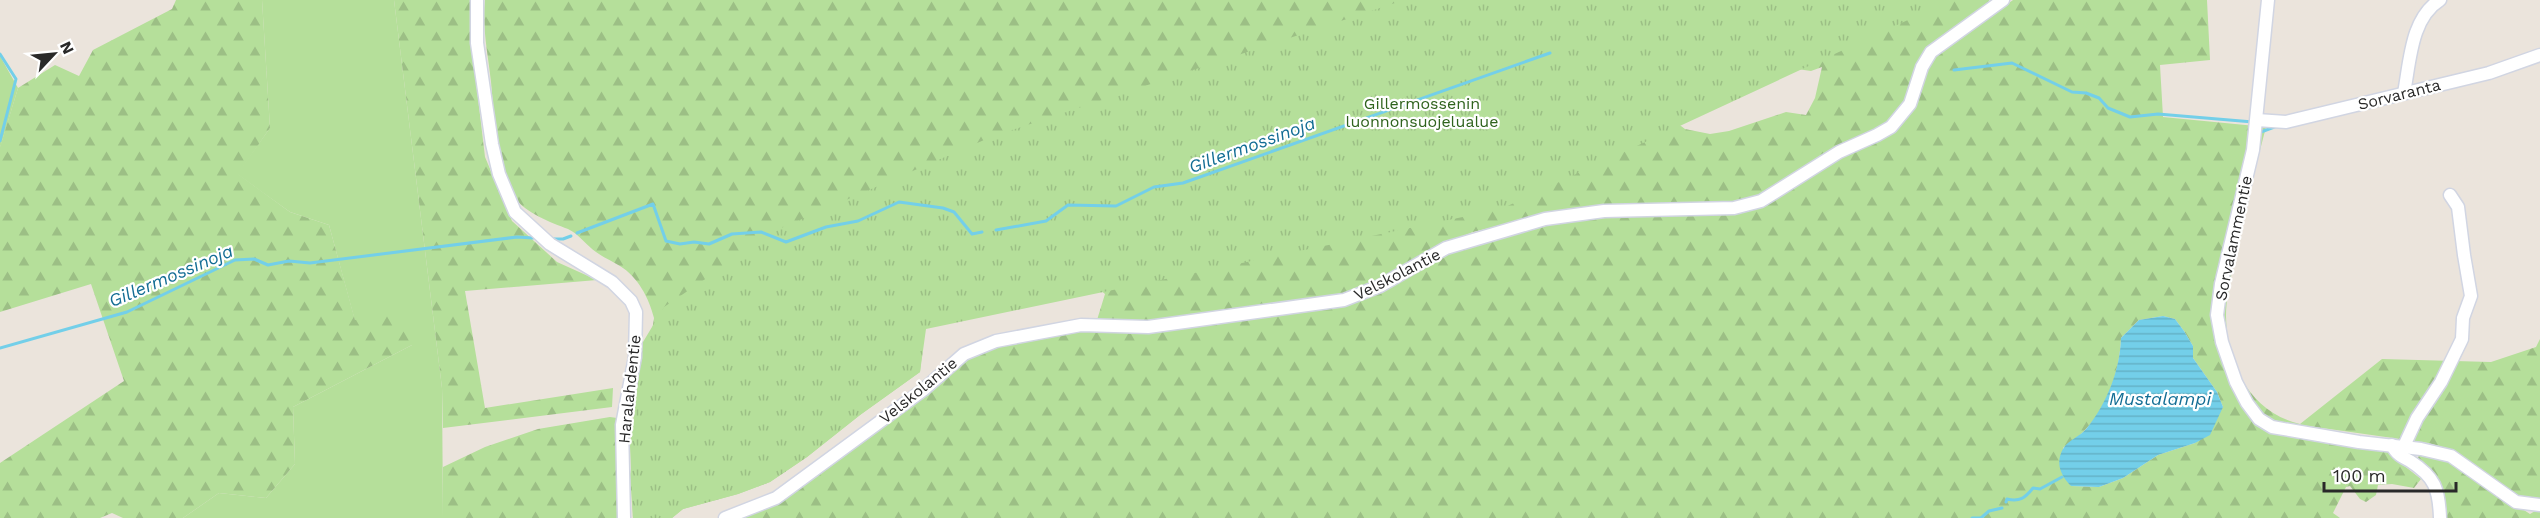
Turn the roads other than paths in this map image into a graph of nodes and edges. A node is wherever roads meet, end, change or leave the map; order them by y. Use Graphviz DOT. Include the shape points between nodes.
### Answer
graph roads {
  1 [pos="477,0"];
  2 [pos="2003,0"];
  3 [pos="2268,0"];
  4 [pos="2440,0"];
  5 [pos="2540,55"];
  6 [pos="2404,93"];
  7 [pos="2257,120"];
  8 [pos="2450,195"];
  9 [pos="2398,446"];
  10 [pos="2540,505"];
  11 [pos="624,518"];
  12 [pos="725,518"];
  13 [pos="2440,518"];
  1 -- 11 [label="street, Haralahdentie" via="477,43 492,144 514,212 550,244 612,282 636,312 635,357 622,425"];
  2 -- 12 [label="street, Velskolantie" via="1931,52 1910,104 1891,127 1839,152 1761,201 1734,208 1604,211 1545,219 1446,248 1380,286 1344,300 1148,327 1081,326 990,342 964,354 923,390 776,498"];
  3 -- 7 [label="street, Sorvalammentie"];
  4 -- 6 [label="street" via="2428,7 2420,22"];
  5 -- 6 [label="street, Sorvaranta" via="2489,73"];
  6 -- 7 [label="street, Sorvaranta" via="2286,122"];
  7 -- 9 [label="street, Sorvalammentie" via="2217,315 2236,382 2251,409 2272,428"];
  8 -- 9 [label="street" via="2458,207 2471,296 2463,318 2462,339 2441,382"];
  9 -- 10 [label="street, Sorvalammentie" via="2451,456 2516,502"];
  9 -- 13 [label="street" via="2397,453 2428,474 2438,494"];
}
